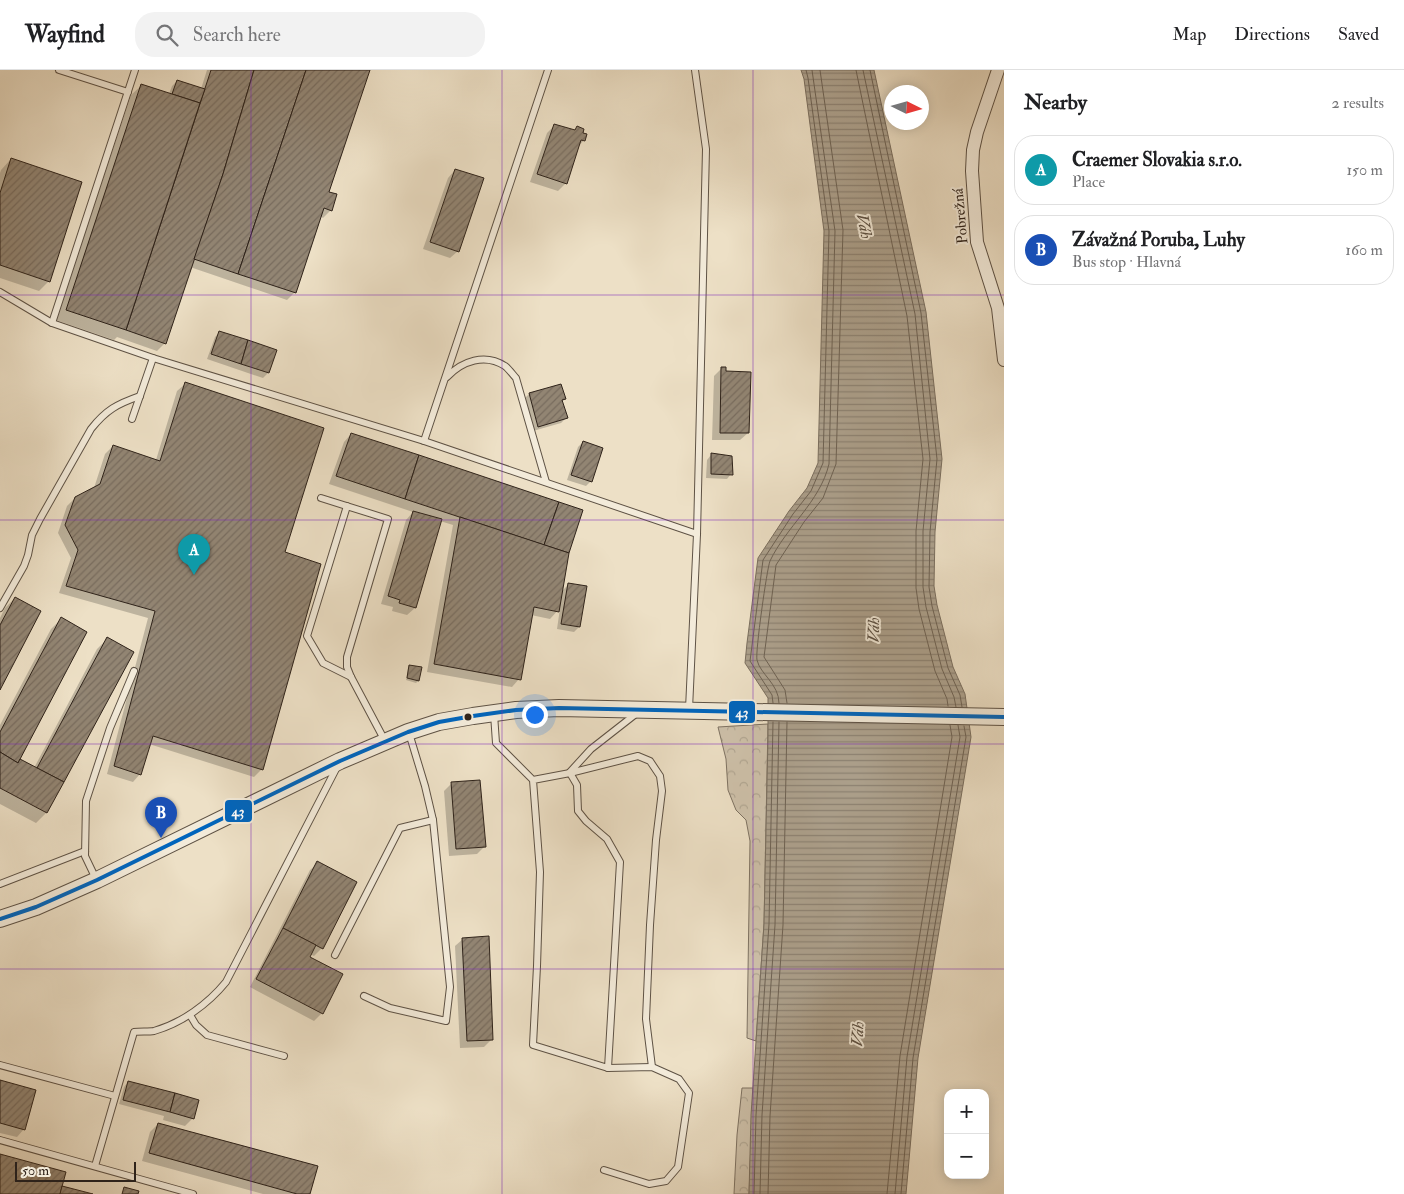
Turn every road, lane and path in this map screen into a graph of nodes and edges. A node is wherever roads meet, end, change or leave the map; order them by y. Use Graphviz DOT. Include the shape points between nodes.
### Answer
graph roads {
  1 [pos="59,70"];
  2 [pos="135,70"];
  3 [pos="548,70"];
  4 [pos="695,70"];
  5 [pos="998,70"];
  6 [pos="128,92"];
  7 [pos="0,292"];
  8 [pos="52,322"];
  9 [pos="153,358"];
  10 [pos="1004,360"];
  11 [pos="446,378"];
  12 [pos="140,396"];
  13 [pos="132,419"];
  14 [pos="424,441"];
  15 [pos="546,482"];
  16 [pos="321,498"];
  17 [pos="347,506"];
  18 [pos="697,534"];
  19 [pos="0,608"];
  20 [pos="134,672"];
  21 [pos="351,677"];
  22 [pos="642,709"];
  23 [pos="689,711"];
  24 [pos="494,713"];
  25 [pos="1004,717"];
  26 [pos="408,732"];
  27 [pos="385,741"];
  28 [pos="340,761"];
  29 [pos="570,773"];
  30 [pos="534,780"];
  31 [pos="433,820"];
  32 [pos="85,851"];
  33 [pos="97,880"];
  34 [pos="0,884"];
  35 [pos="0,919"];
  36 [pos="335,955"];
  37 [pos="364,996"];
  38 [pos="190,1015"];
  39 [pos="284,1056"];
  40 [pos="0,1065"];
  41 [pos="652,1067"];
  42 [pos="608,1068"];
  43 [pos="115,1096"];
  44 [pos="0,1140"];
  45 [pos="94,1166"];
  46 [pos="604,1170"];
  47 [pos="194,1194"];
  1 -- 6 [label="lane"];
  2 -- 6 [label="lane"];
  3 -- 11 [label="lane"];
  4 -- 18 [label="lane" via="706,149"];
  5 -- 10 [label="street, Pobrežná" via="977,132 972,166 977,242 998,308"];
  6 -- 8 [label="lane"];
  7 -- 8 [label="lane"];
  8 -- 9 [label="lane"];
  9 -- 12 [label="lane"];
  9 -- 14 [label="lane"];
  11 -- 14 [label="lane"];
  11 -- 15 [label="lane" via="455,368 471,361 484,359 506,367 516,378"];
  12 -- 13 [label="lane"];
  12 -- 19 [label="lane" via="112,408 91,429 32,535 24,566"];
  14 -- 15 [label="lane"];
  15 -- 18 [label="lane"];
  16 -- 17 [label="lane"];
  17 -- 21 [label="lane" via="307,636 322,663"];
  17 -- 21 [label="lane" via="388,518 347,657"];
  18 -- 23 [label="lane"];
  20 -- 32 [label="lane" via="110,728 86,801"];
  21 -- 27 [label="lane"];
  22 -- 23 [label="street"];
  22 -- 24 [label="street" via="559,708"];
  22 -- 29 [label="lane" via="591,749"];
  23 -- 25 [label="street"];
  24 -- 26 [label="street" via="445,721"];
  24 -- 30 [label="lane" via="496,743"];
  26 -- 27 [label="street"];
  26 -- 31 [label="lane"];
  27 -- 28 [label="street"];
  28 -- 33 [label="street"];
  28 -- 38 [label="lane" via="226,982"];
  29 -- 30 [label="lane"];
  29 -- 41 [label="lane" via="638,756 650,760 660,776 662,791 650,916 646,1019"];
  29 -- 42 [label="lane" via="576,785 578,811 607,838 620,862"];
  30 -- 42 [label="lane" via="540,872 533,1045"];
  31 -- 36 [label="lane" via="400,828"];
  31 -- 37 [label="lane" via="450,986 446,1021 390,1008"];
  32 -- 33 [label="lane"];
  32 -- 34 [label="lane"];
  33 -- 35 [label="street"];
  38 -- 39 [label="lane" via="207,1035"];
  38 -- 43 [label="lane" via="153,1031 134,1032"];
  40 -- 43 [label="lane"];
  41 -- 42 [label="lane"];
  41 -- 46 [label="lane" via="678,1079 689,1093 678,1167 666,1181 650,1184"];
  43 -- 45 [label="lane"];
  44 -- 45 [label="lane"];
  45 -- 47 [label="lane"];
}
